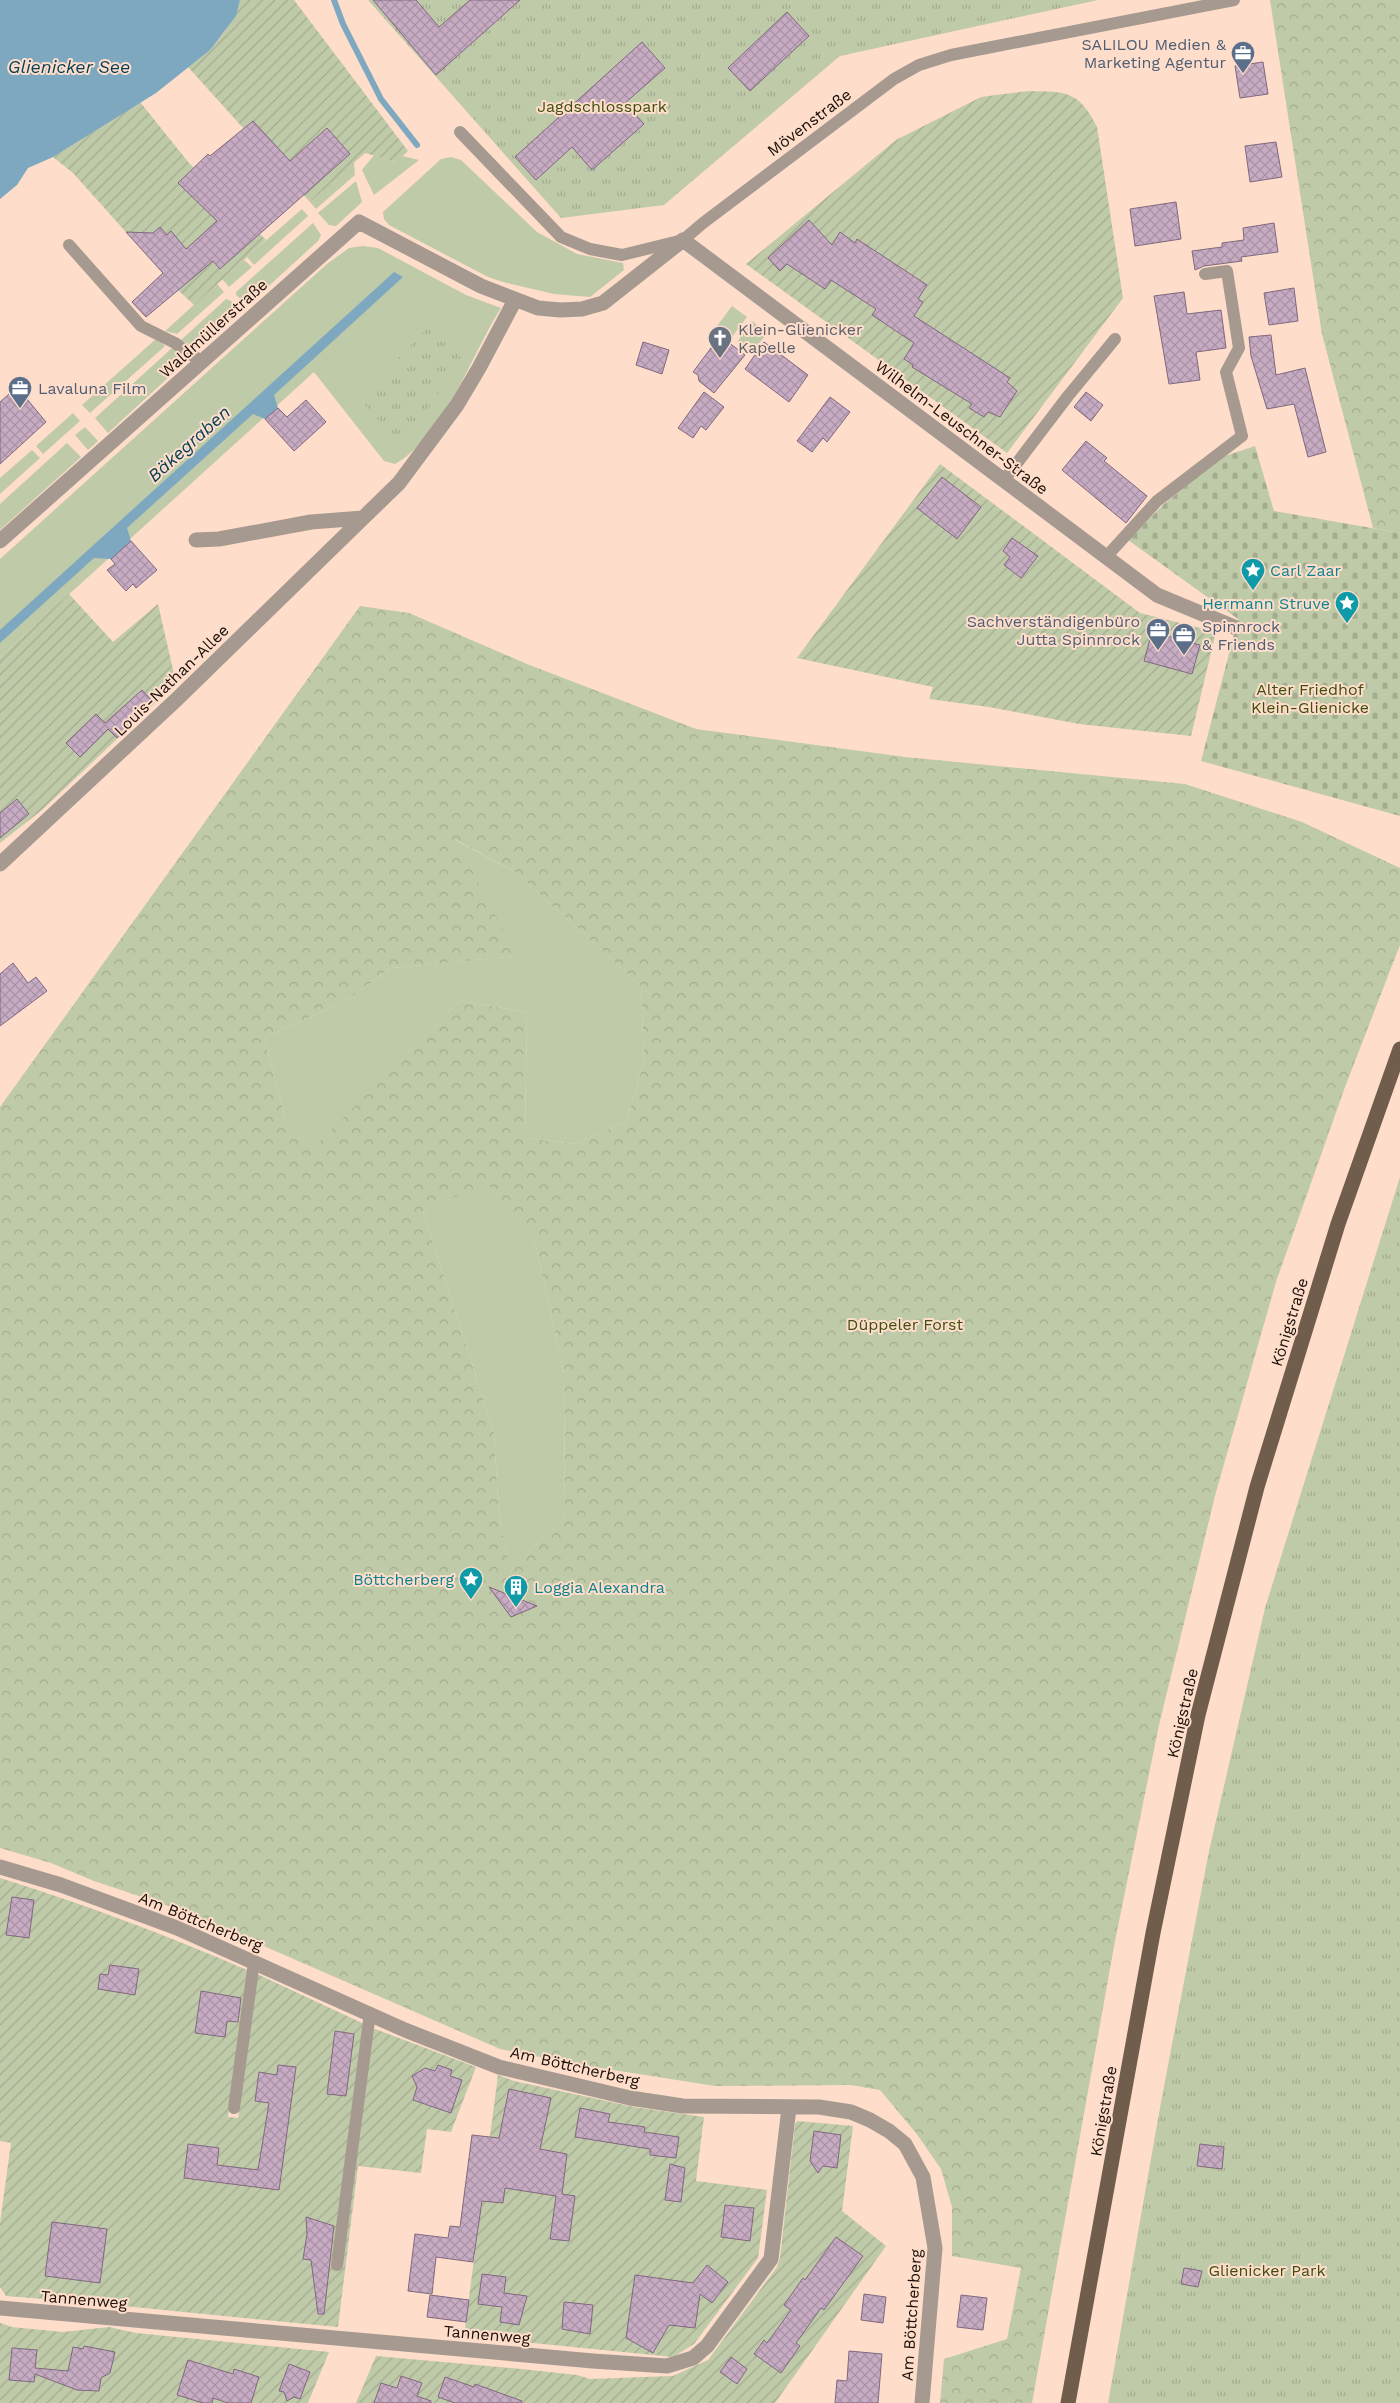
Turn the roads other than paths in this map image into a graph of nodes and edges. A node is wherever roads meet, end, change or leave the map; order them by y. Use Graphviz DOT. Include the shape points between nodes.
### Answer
graph roads {
  1 [pos="1234,0"];
  2 [pos="460,132"];
  3 [pos="683,240"];
  4 [pos="69,245"];
  5 [pos="1205,274"];
  6 [pos="515,300"];
  7 [pos="1115,339"];
  8 [pos="202,362"];
  9 [pos="1004,480"];
  10 [pos="363,518"];
  11 [pos="196,540"];
  12 [pos="0,541"];
  13 [pos="1106,557"];
  14 [pos="1234,627"];
  15 [pos="0,864"];
  16 [pos="1400,1049"];
  17 [pos="0,1867"];
  18 [pos="254,1962"];
  19 [pos="370,2013"];
  20 [pos="234,2108"];
  21 [pos="788,2108"];
  22 [pos="338,2265"];
  23 [pos="0,2308"];
  24 [pos="922,2403"];
  25 [pos="1068,2403"];
  1 -- 3 [label="lane, Mövenstraße" via="919,65 894,79"];
  2 -- 3 [label="lane, Mövenstraße" via="561,237 590,249 622,255"];
  3 -- 6 [label="street" via="603,303 561,310 538,308"];
  3 -- 9 [label="street, Wilhelm-Leuschner-Straße"];
  4 -- 8 [label="lane" via="141,326 175,343"];
  5 -- 13 [label="lane" via="1227,271 1239,348 1226,372 1242,436 1157,501"];
  6 -- 8 [label="street, Waldmüllerstraße" via="480,286 359,222"];
  6 -- 10 [label="street, Louis-Nathan-Allee" via="480,368 438,432 399,483"];
  7 -- 9 [label="lane"];
  8 -- 12 [label="street, Waldmüllerstraße"];
  9 -- 13 [label="street, Wilhelm-Leuschner-Straße"];
  10 -- 11 [label="street" via="312,522 219,539"];
  10 -- 15 [label="street, Louis-Nathan-Allee" via="176,700"];
  13 -- 14 [label="street, Wilhelm-Leuschner-Straße" via="1157,595"];
  16 -- 25 [label="main road, Königstraße" via="1338,1224 1257,1487 1198,1715 1153,1933"];
  17 -- 18 [label="street, Am Böttcherberg" via="61,1885 177,1928"];
  18 -- 19 [label="street, Am Böttcherberg"];
  18 -- 20 [label="lane"];
  19 -- 21 [label="street, Am Böttcherberg" via="499,2067 593,2090 683,2106"];
  19 -- 22 [label="lane"];
  21 -- 23 [label="street, Tannenweg" via="771,2259 707,2346 693,2358 674,2365 593,2361"];
  21 -- 24 [label="street, Am Böttcherberg" via="838,2109 870,2120 905,2144 916,2161 928,2196 935,2248"];
}
